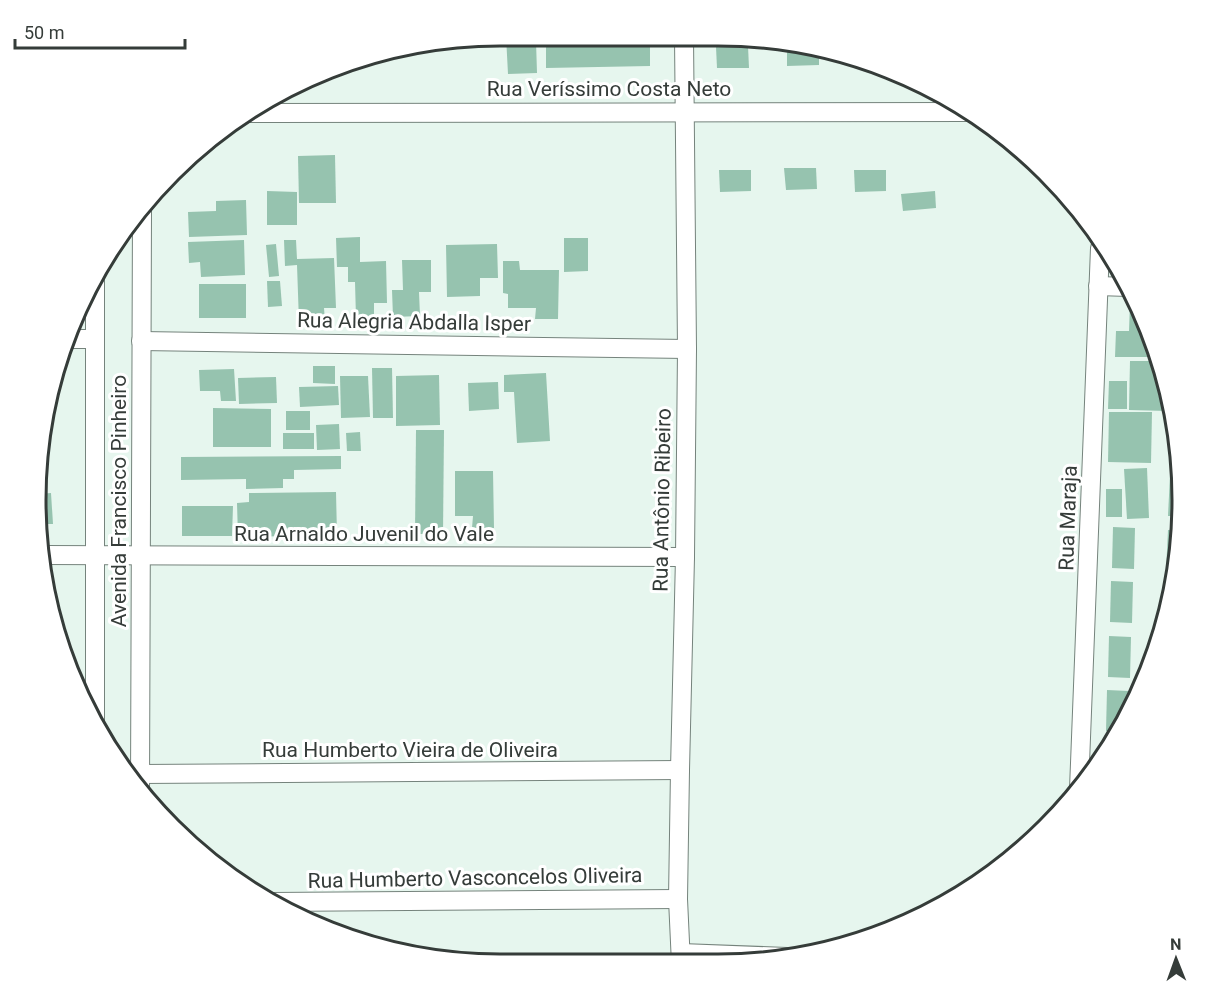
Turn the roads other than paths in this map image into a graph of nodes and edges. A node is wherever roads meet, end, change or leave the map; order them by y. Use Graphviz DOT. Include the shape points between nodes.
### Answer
graph roads {
  1 [pos="684,46"];
  2 [pos="686,111"];
  3 [pos="953,112"];
  4 [pos="264,113"];
  5 [pos="142,222"];
  6 [pos="1100,255"];
  7 [pos="1098,286"];
  8 [pos="1118,287"];
  9 [pos="95,296"];
  10 [pos="77,339"];
  11 [pos="95,339"];
  12 [pos="141,340"];
  13 [pos="687,349"];
  14 [pos="50,555"];
  15 [pos="95,555"];
  16 [pos="141,555"];
  17 [pos="685,557"];
  18 [pos="95,705"];
  19 [pos="680,770"];
  20 [pos="1080,775"];
  21 [pos="140,777"];
  22 [pos="145,783"];
  23 [pos="678,899"];
  24 [pos="288,902"];
  25 [pos="681,954"];
  1 -- 2 [label="street, Rua Antônio Ribeiro"];
  2 -- 3 [label="street, Rua Veríssimo Costa Neto"];
  2 -- 4 [label="street, Rua Veríssimo Costa Neto"];
  2 -- 13 [label="street, Rua Antônio Ribeiro"];
  5 -- 12 [label="street, Avenida Francisco Pinheiro"];
  6 -- 7 [label="street, Rua Maraja"];
  7 -- 8 [label="street"];
  7 -- 20 [label="street, Rua Maraja"];
  9 -- 11 [label="street, Avenida Francisco Pinheiro"];
  10 -- 11 [label="street"];
  11 -- 15 [label="street, Avenida Francisco Pinheiro"];
  12 -- 13 [label="street, Rua Alegria Abdalla Isper"];
  12 -- 16 [label="street, Avenida Francisco Pinheiro"];
  13 -- 17 [label="street, Rua Antônio Ribeiro"];
  14 -- 15 [label="street, Rua Arnaldo Juvenil do Vale"];
  15 -- 16 [label="street, Rua Arnaldo Juvenil do Vale"];
  15 -- 18 [label="street, Avenida Francisco Pinheiro"];
  16 -- 17 [label="street, Rua Arnaldo Juvenil do Vale"];
  16 -- 21 [label="street, Avenida Francisco Pinheiro"];
  17 -- 19 [label="street, Rua Antônio Ribeiro"];
  19 -- 22 [label="street, Rua Humberto Vieira de Oliveira"];
  19 -- 23 [label="street, Rua Antônio Ribeiro"];
  23 -- 24 [label="street, Rua Humberto Vasconcelos Oliveira"];
  23 -- 25 [label="street, Rua Antônio Ribeiro"];
}
